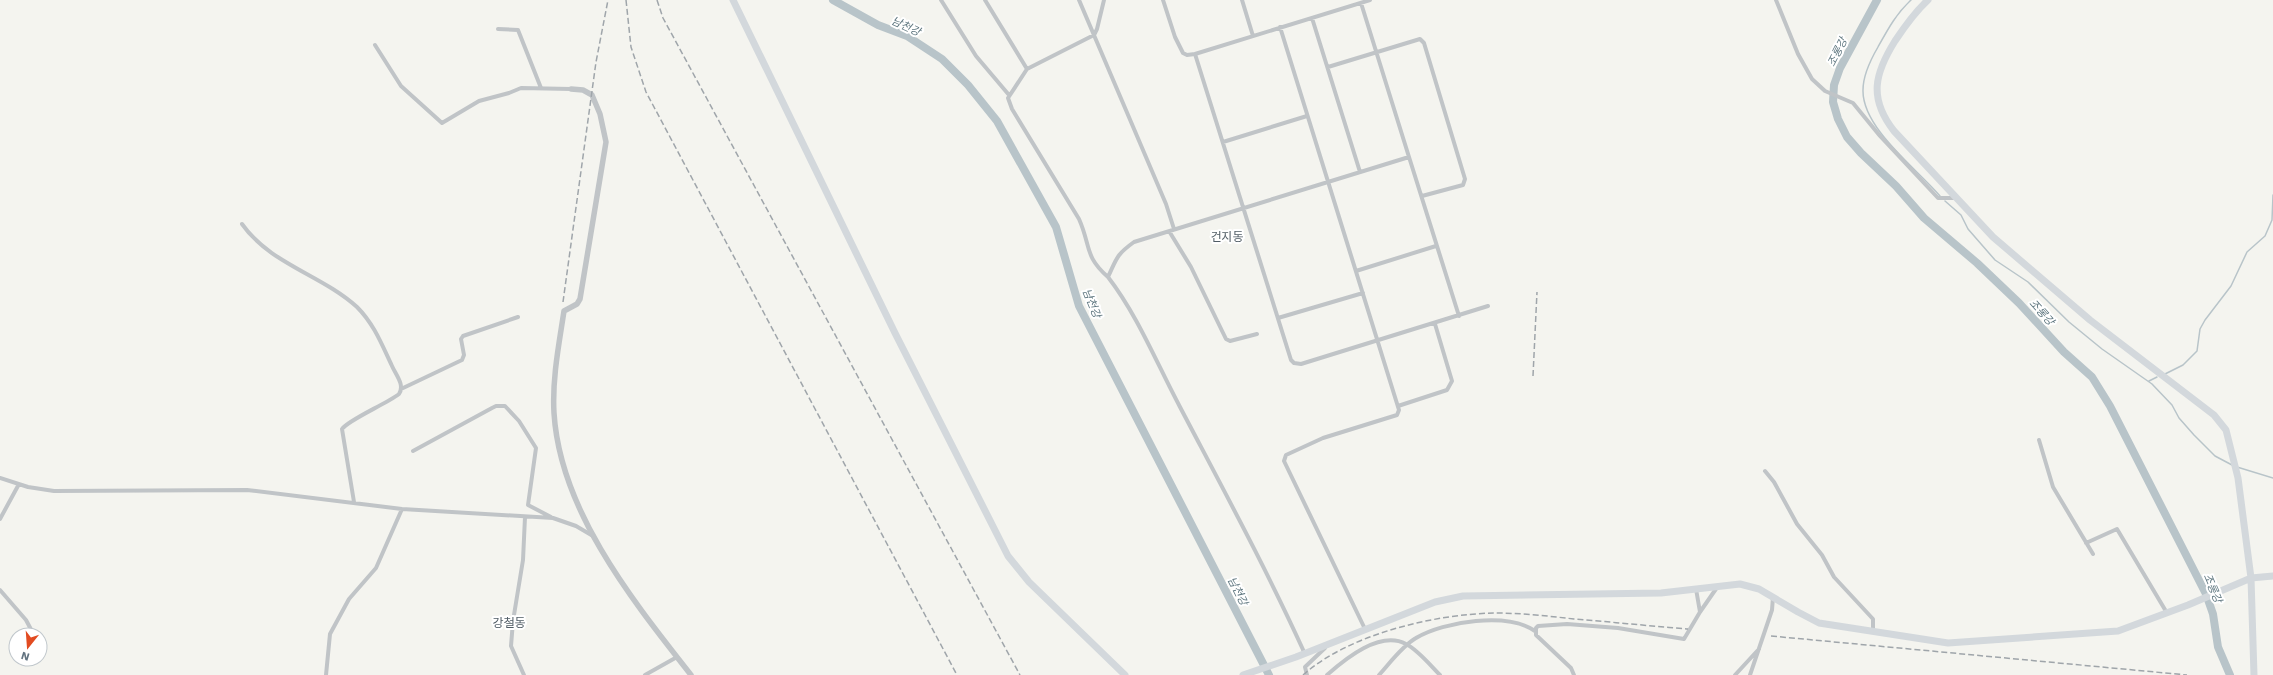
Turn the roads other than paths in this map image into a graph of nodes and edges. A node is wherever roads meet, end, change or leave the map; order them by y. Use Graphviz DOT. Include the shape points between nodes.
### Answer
graph roads {
  1 [pos="733,0"];
  2 [pos="941,0"];
  3 [pos="985,0"];
  4 [pos="1079,0"];
  5 [pos="1104,0"];
  6 [pos="1169,0"];
  7 [pos="1242,0"];
  8 [pos="1370,0"];
  9 [pos="1776,0"];
  10 [pos="1928,0"];
  11 [pos="1163,1"];
  12 [pos="1362,3"];
  13 [pos="1312,18"];
  14 [pos="1280,27"];
  15 [pos="498,29"];
  16 [pos="1094,34"];
  17 [pos="1253,36"];
  18 [pos="375,45"];
  19 [pos="1377,53"];
  20 [pos="1195,54"];
  21 [pos="1328,67"];
  22 [pos="1027,69"];
  23 [pos="541,88"];
  24 [pos="571,89"];
  25 [pos="1009,95"];
  26 [pos="1307,116"];
  27 [pos="1223,142"];
  28 [pos="1409,157"];
  29 [pos="1360,172"];
  30 [pos="1328,183"];
  31 [pos="1422,196"];
  32 [pos="1956,198"];
  33 [pos="1244,208"];
  34 [pos="242,224"];
  35 [pos="1174,229"];
  36 [pos="1169,231"];
  37 [pos="1436,246"];
  38 [pos="1356,271"];
  39 [pos="1108,277"];
  40 [pos="1363,293"];
  41 [pos="1488,306"];
  42 [pos="1459,316"];
  43 [pos="518,317"];
  44 [pos="1278,318"];
  45 [pos="1435,324"];
  46 [pos="1257,334"];
  47 [pos="1378,340"];
  48 [pos="401,389"];
  49 [pos="1398,406"];
  50 [pos="2039,440"];
  51 [pos="413,451"];
  52 [pos="1765,471"];
  53 [pos="0,478"];
  54 [pos="19,484"];
  55 [pos="354,502"];
  56 [pos="402,509"];
  57 [pos="525,517"];
  58 [pos="0,518"];
  59 [pos="554,518"];
  60 [pos="593,536"];
  61 [pos="2086,542"];
  62 [pos="2093,554"];
  63 [pos="2273,576"];
  64 [pos="2251,578"];
  65 [pos="1718,586"];
  66 [pos="1696,588"];
  67 [pos="0,590"];
  68 [pos="1773,596"];
  69 [pos="1700,612"];
  70 [pos="2167,614"];
  71 [pos="30,627"];
  72 [pos="1365,629"];
  73 [pos="1535,631"];
  74 [pos="1873,632"];
  75 [pos="1329,644"];
  76 [pos="1408,644"];
  77 [pos="1761,647"];
  78 [pos="1305,654"];
  79 [pos="677,657"];
  80 [pos="326,675"];
  81 [pos="524,675"];
  82 [pos="645,675"];
  83 [pos="691,675"];
  84 [pos="1125,675"];
  85 [pos="1243,675"];
  86 [pos="1307,675"];
  87 [pos="1327,675"];
  88 [pos="1380,675"];
  89 [pos="1440,675"];
  90 [pos="1574,675"];
  91 [pos="1735,675"];
  92 [pos="1750,675"];
  93 [pos="2254,675"];
  1 -- 84 [label="main road" via="894,334 1008,556 1029,582"];
  2 -- 25 [label="street" via="976,56"];
  3 -- 22 [label="street"];
  4 -- 16 [label="street"];
  5 -- 16 [label="street" via="1098,29"];
  6 -- 11 [label="street"];
  7 -- 17 [label="street"];
  8 -- 12 [label="street"];
  9 -- 32 [label="street" via="1803,66 1812,79 1825,91 1843,97 1856,106 1936,196 1943,199"];
  10 -- 32 [label="main road" via="1913,15 1883,62 1877,81 1877,98 1890,126"];
  11 -- 20 [label="street" via="1180,48 1187,55"];
  12 -- 13 [label="street"];
  12 -- 19 [label="street"];
  13 -- 14 [label="street"];
  13 -- 21 [label="street"];
  14 -- 17 [label="street"];
  14 -- 26 [label="street"];
  15 -- 23 [label="street" via="518,30"];
  16 -- 22 [label="street"];
  16 -- 35 [label="street" via="1166,204"];
  17 -- 20 [label="street"];
  18 -- 23 [label="street" via="400,86 442,123 479,101 521,88"];
  19 -- 21 [label="street"];
  19 -- 28 [label="street"];
  19 -- 31 [label="street" via="1422,40 1446,113 1465,182"];
  20 -- 27 [label="street"];
  21 -- 29 [label="street"];
  22 -- 25 [label="street"];
  23 -- 24 [label="street"];
  24 -- 60 [label="street" via="583,90 592,95 602,121 606,148 580,299 577,304 564,310 555,374 554,413 556,436 565,470 585,524"];
  25 -- 39 [label="street" via="1012,109 1086,233 1088,254"];
  26 -- 27 [label="street"];
  26 -- 30 [label="street"];
  27 -- 33 [label="street"];
  28 -- 29 [label="street"];
  28 -- 31 [label="street"];
  29 -- 30 [label="street"];
  30 -- 33 [label="street"];
  30 -- 38 [label="street"];
  31 -- 37 [label="street"];
  32 -- 64 [label="main road" via="1993,237 2090,320 2214,415 2226,430 2238,478"];
  33 -- 35 [label="street"];
  33 -- 44 [label="street"];
  34 -- 48 [label="street" via="251,238 264,248 337,292 356,307 374,326 401,383"];
  35 -- 36 [label="street"];
  36 -- 39 [label="street" via="1134,242 1123,250 1114,262"];
  36 -- 46 [label="street" via="1191,267 1226,339 1230,341"];
  37 -- 38 [label="street"];
  37 -- 42 [label="street"];
  38 -- 40 [label="street"];
  39 -- 78 [label="street" via="1125,303 1280,597"];
  40 -- 44 [label="street"];
  40 -- 47 [label="street"];
  41 -- 42 [label="street"];
  42 -- 45 [label="street"];
  43 -- 48 [label="street" via="463,336 462,360"];
  44 -- 47 [label="street" via="1291,360 1298,365"];
  45 -- 47 [label="street"];
  45 -- 49 [label="street" via="1452,381 1451,386"];
  47 -- 49 [label="street"];
  48 -- 55 [label="street" via="399,394 384,405 349,422 342,429"];
  49 -- 72 [label="street" via="1397,415 1324,438 1286,456 1284,461"];
  50 -- 61 [label="street" via="2053,487"];
  51 -- 59 [label="street" via="496,406 505,406 519,421 536,448 528,505"];
  52 -- 74 [label="street" via="1774,482 1797,524 1822,555 1834,577 1873,619"];
  53 -- 54 [label="street"];
  54 -- 55 [label="street" via="54,491 247,490 296,498"];
  54 -- 58 [label="street"];
  55 -- 56 [label="street"];
  56 -- 57 [label="street"];
  56 -- 80 [label="street" via="378,564 349,599 330,634"];
  57 -- 59 [label="street"];
  57 -- 81 [label="street" via="523,560 511,646"];
  59 -- 60 [label="street"];
  60 -- 79 [label="street" via="656,632"];
  61 -- 62 [label="street"];
  61 -- 70 [label="street" via="2117,529"];
  63 -- 64 [label="main road"];
  64 -- 70 [label="main road"];
  64 -- 93 [label="main road"];
  65 -- 66 [label="main road"];
  65 -- 68 [label="main road" via="1746,584"];
  65 -- 69 [label="street"];
  66 -- 69 [label="street"];
  66 -- 72 [label="main road" via="1661,592 1456,597 1435,602"];
  67 -- 71 [label="street"];
  68 -- 74 [label="main road" via="1819,623"];
  68 -- 77 [label="street" via="1772,610"];
  69 -- 73 [label="street" via="1684,638 1618,628 1567,624 1545,624 1538,626"];
  70 -- 74 [label="main road" via="2118,631 1992,641 1943,643"];
  72 -- 75 [label="main road"];
  73 -- 76 [label="street" via="1522,623 1462,623 1433,630"];
  73 -- 90 [label="street" via="1536,635 1571,668"];
  75 -- 78 [label="main road"];
  75 -- 86 [label="street" via="1305,667"];
  76 -- 87 [label="street" via="1388,640 1368,647 1351,655"];
  76 -- 88 [label="street"];
  76 -- 89 [label="street"];
  77 -- 91 [label="street"];
  77 -- 92 [label="street"];
  78 -- 85 [label="main road"];
  79 -- 82 [label="street"];
  79 -- 83 [label="street"];
}
